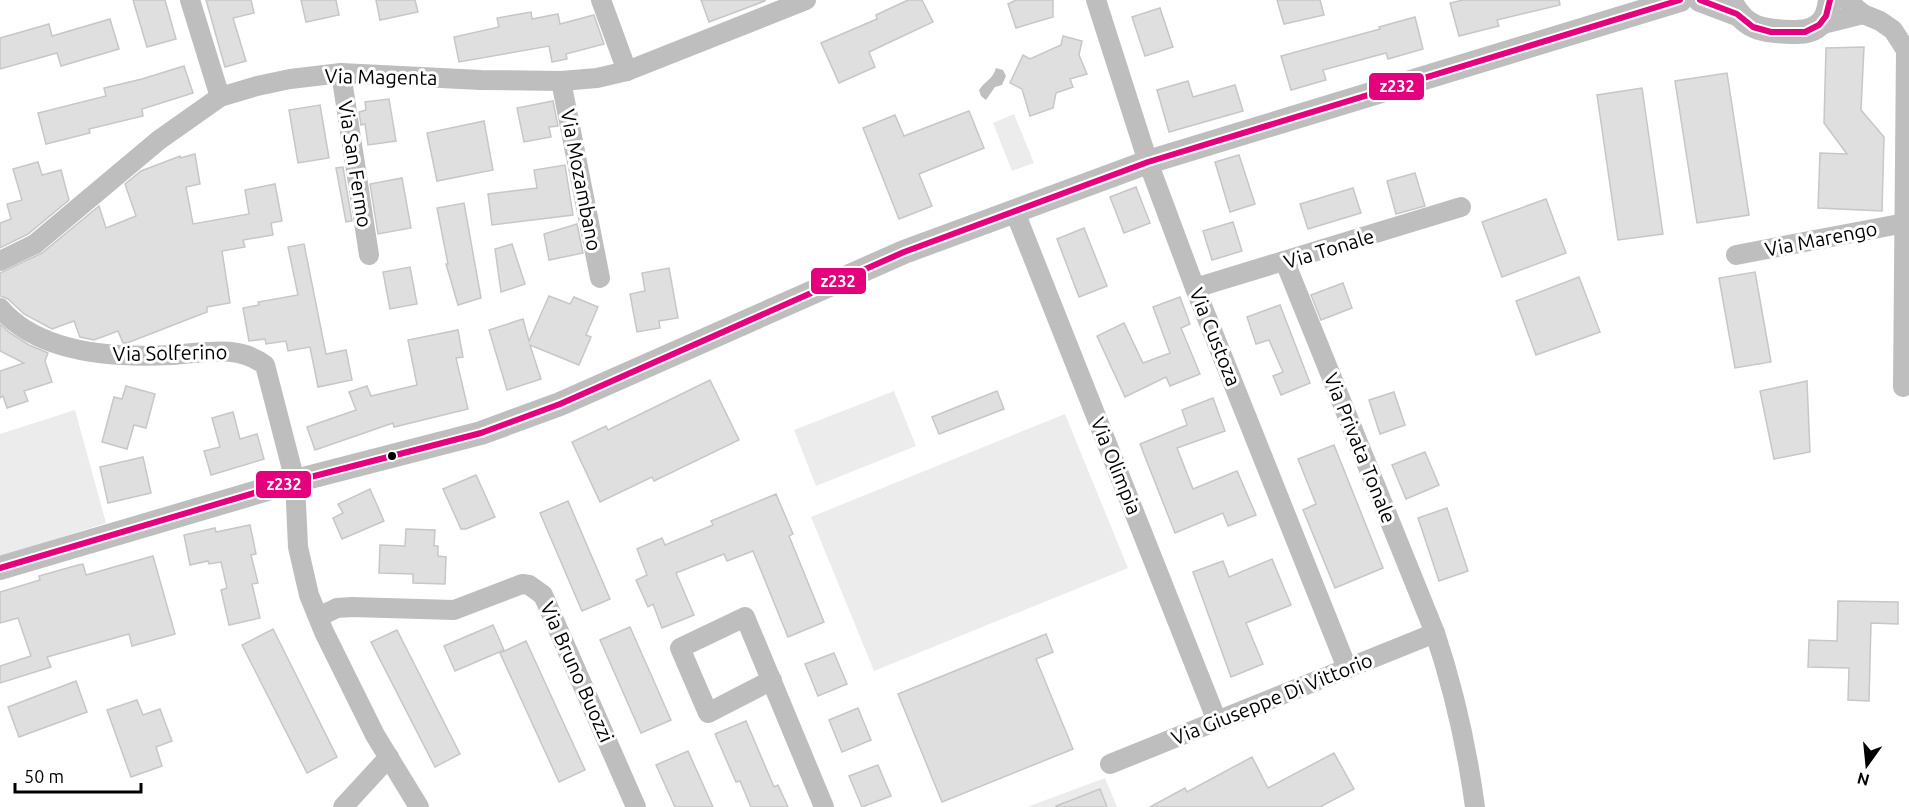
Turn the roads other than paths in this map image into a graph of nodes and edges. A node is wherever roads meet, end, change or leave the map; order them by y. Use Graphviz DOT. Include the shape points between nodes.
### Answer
graph roads {
  1 [pos="190,0"];
  2 [pos="601,0"];
  3 [pos="806,0"];
  4 [pos="1096,0"];
  5 [pos="1680,0"];
  6 [pos="1700,0"];
  7 [pos="1830,0"];
  8 [pos="1846,0"];
  9 [pos="1734,7"];
  10 [pos="1863,14"];
  11 [pos="1819,25"];
  12 [pos="627,71"];
  13 [pos="341,73"];
  14 [pos="561,81"];
  15 [pos="220,98"];
  16 [pos="1148,162"];
  17 [pos="1461,207"];
  18 [pos="1015,212"];
  19 [pos="1905,223"];
  20 [pos="369,255"];
  21 [pos="1736,255"];
  22 [pos="0,261"];
  23 [pos="1285,262"];
  24 [pos="600,278"];
  25 [pos="1195,288"];
  26 [pos="0,308"];
  27 [pos="1903,387"];
  28 [pos="295,481"];
  29 [pos="0,568"];
  30 [pos="318,617"];
  31 [pos="1435,633"];
  32 [pos="1347,668"];
  33 [pos="772,680"];
  34 [pos="1216,721"];
  35 [pos="389,757"];
  36 [pos="1110,764"];
  37 [pos="629,804"];
  38 [pos="343,807"];
  39 [pos="419,807"];
  40 [pos="824,807"];
  41 [pos="1475,807"];
  1 -- 15 [label="street"];
  2 -- 12 [label="street"];
  3 -- 12 [label="street, Via Magenta"];
  4 -- 16 [label="street, Via Custoza"];
  5 -- 16 [label="street"];
  6 -- 9 [label="street"];
  7 -- 11 [label="street"];
  8 -- 10 [label="street, Via Marengo"];
  9 -- 11 [label="street" via="1753,27 1771,32 1804,32"];
  10 -- 11 [label="street"];
  10 -- 19 [label="street, Via Marengo" via="1893,30 1906,50"];
  12 -- 14 [label="street, Via Magenta"];
  13 -- 14 [label="street, Via Magenta"];
  13 -- 15 [label="street, Via Magenta" via="256,86"];
  13 -- 20 [label="street, Via San Fermo"];
  14 -- 24 [label="street, Via Mozambano"];
  15 -- 22 [label="street, Via Magenta" via="159,140 35,244"];
  16 -- 18 [label="street"];
  16 -- 25 [label="street, Via Custoza"];
  17 -- 23 [label="street, Via Tonale"];
  18 -- 28 [label="street" via="904,252 550,408 468,437"];
  18 -- 34 [label="street, Via Olimpia"];
  19 -- 21 [label="street, Via Marengo"];
  19 -- 27 [label="street, Via Marengo"];
  23 -- 25 [label="street, Via Tonale"];
  23 -- 31 [label="street, Via Privata Tonale"];
  25 -- 32 [label="street, Via Custoza"];
  26 -- 28 [label="street, Via Solferino" via="36,334 86,351 132,356 234,351 253,356 265,365"];
  28 -- 29 [label="street"];
  28 -- 30 [label="street, Via Solferino" via="298,547"];
  30 -- 35 [label="street, Via Solferino"];
  30 -- 37 [label="street, Via Bruno Buozzi" via="337,608 352,607 454,610 516,586 537,589 543,595"];
  31 -- 32 [label="street, Via Giuseppe Di Vittorio"];
  31 -- 41 [label="street, Via Privata Tonale" via="1458,710"];
  32 -- 34 [label="street, Via Giuseppe Di Vittorio"];
  33 -- 33 [label="street" via="745,617 680,648 708,712"];
  33 -- 40 [label="street"];
  34 -- 36 [label="street, Via Giuseppe Di Vittorio"];
  35 -- 38 [label="street"];
  35 -- 39 [label="street, Via Solferino"];
}
